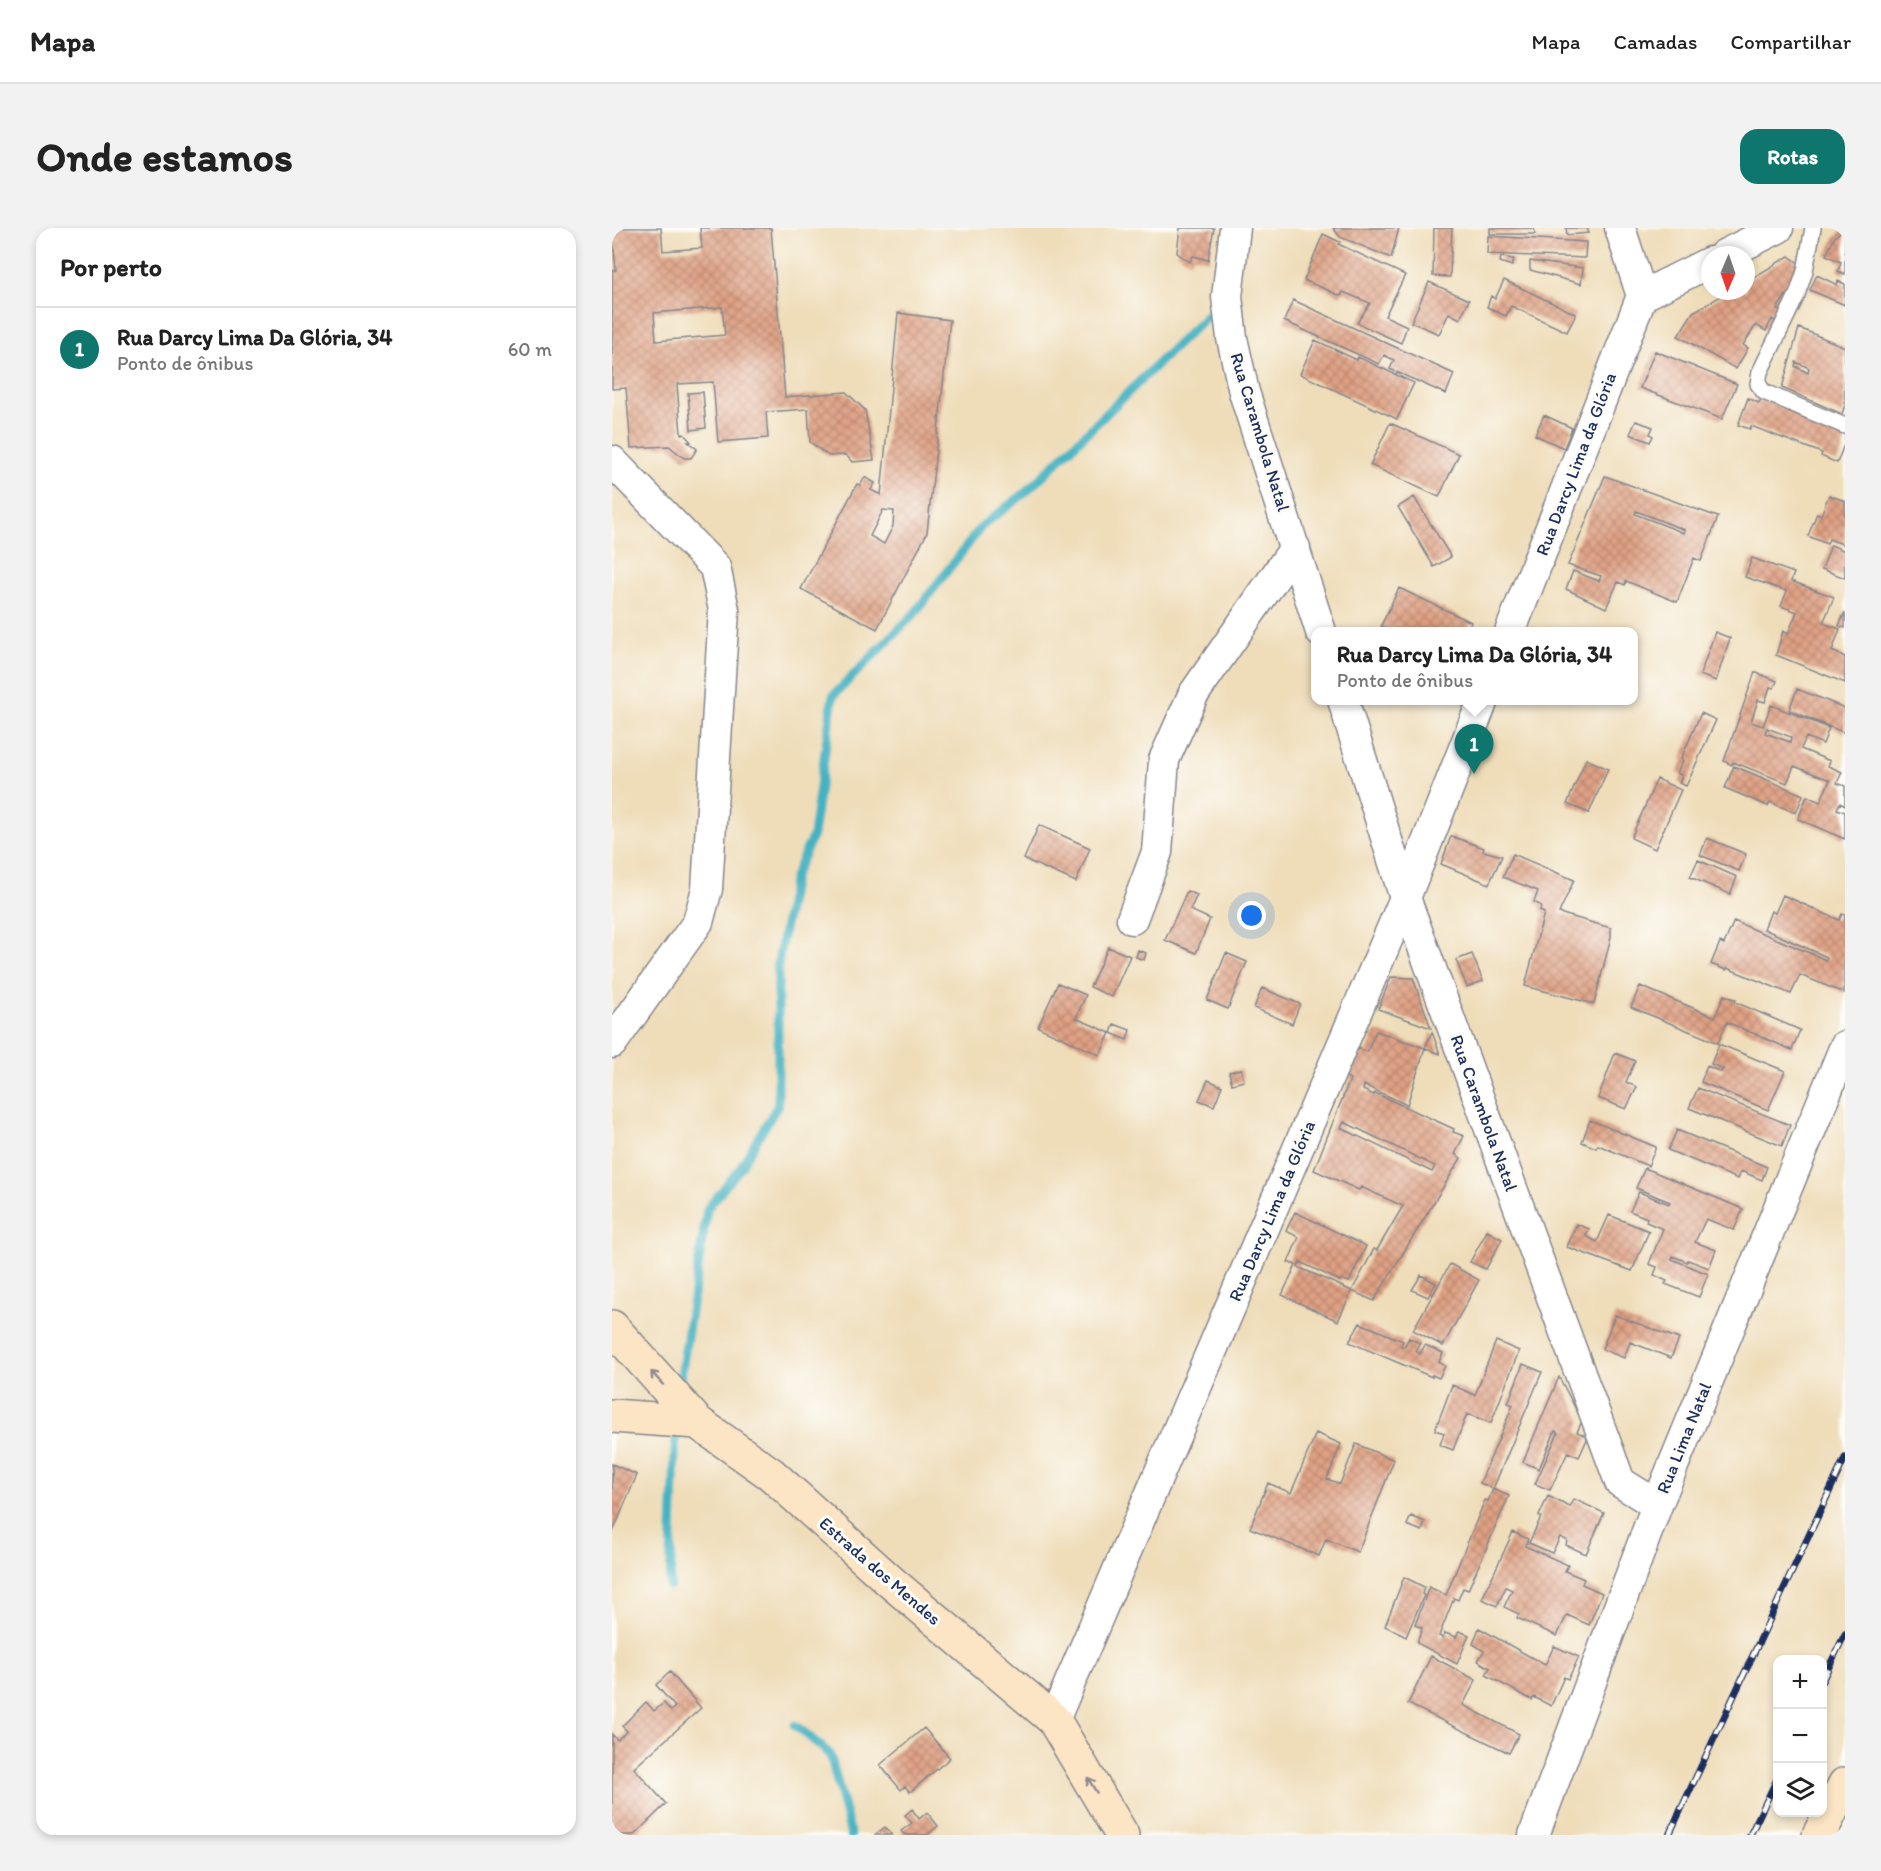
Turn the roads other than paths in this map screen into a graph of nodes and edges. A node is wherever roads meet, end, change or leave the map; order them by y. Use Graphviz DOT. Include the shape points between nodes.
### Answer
graph roads {
  1 [pos="1235,228"];
  2 [pos="1620,228"];
  3 [pos="1778,228"];
  4 [pos="1813,228"];
  5 [pos="1742,246"];
  6 [pos="1701,266"];
  7 [pos="1642,296"];
  8 [pos="1845,426"];
  9 [pos="612,461"];
  10 [pos="1295,548"];
  11 [pos="1320,627"];
  12 [pos="1512,627"];
  13 [pos="1345,705"];
  14 [pos="1481,705"];
  15 [pos="1406,898"];
  16 [pos="1132,919"];
  17 [pos="612,1043"];
  18 [pos="1845,1046"];
  19 [pos="612,1327"];
  20 [pos="612,1416"];
  21 [pos="697,1422"];
  22 [pos="1657,1505"];
  23 [pos="1054,1720"];
  24 [pos="1845,1784"];
  25 [pos="1122,1835"];
  26 [pos="1534,1835"];
  27 [pos="1819,1835"];
  1 -- 10 [label="street, Rua Carambola Natal" via="1227,297 1232,338 1244,392"];
  2 -- 7 [label="street"];
  3 -- 5 [label="street"];
  4 -- 8 [label="lane" via="1797,295 1758,384 1764,392"];
  6 -- 7 [label="street"];
  7 -- 12 [label="street, Rua Darcy Lima da Glória"];
  9 -- 17 [label="street" via="715,567 724,610 707,889 698,922"];
  10 -- 11 [label="street, Rua Carambola Natal"];
  10 -- 16 [label="street" via="1193,695 1164,760 1157,852"];
  13 -- 15 [label="street, Rua Carambola Natal"];
  14 -- 15 [label="street, Rua Darcy Lima da Glória"];
  15 -- 22 [label="street, Rua Carambola Natal" via="1620,1482"];
  15 -- 23 [label="street, Rua Darcy Lima da Glória"];
  18 -- 22 [label="street, Rua Lima Natal"];
  21 -- 19 [label="street, Estrada dos Mendes, one-way"];
  20 -- 21 [label="street"];
  21 -- 23 [label="street, Estrada dos Mendes" via="771,1474"];
  22 -- 26 [label="street, Rua Lima Natal"];
  25 -- 23 [label="street, Estrada dos Mendes, one-way"];
  24 -- 27 [label="street"];
}
